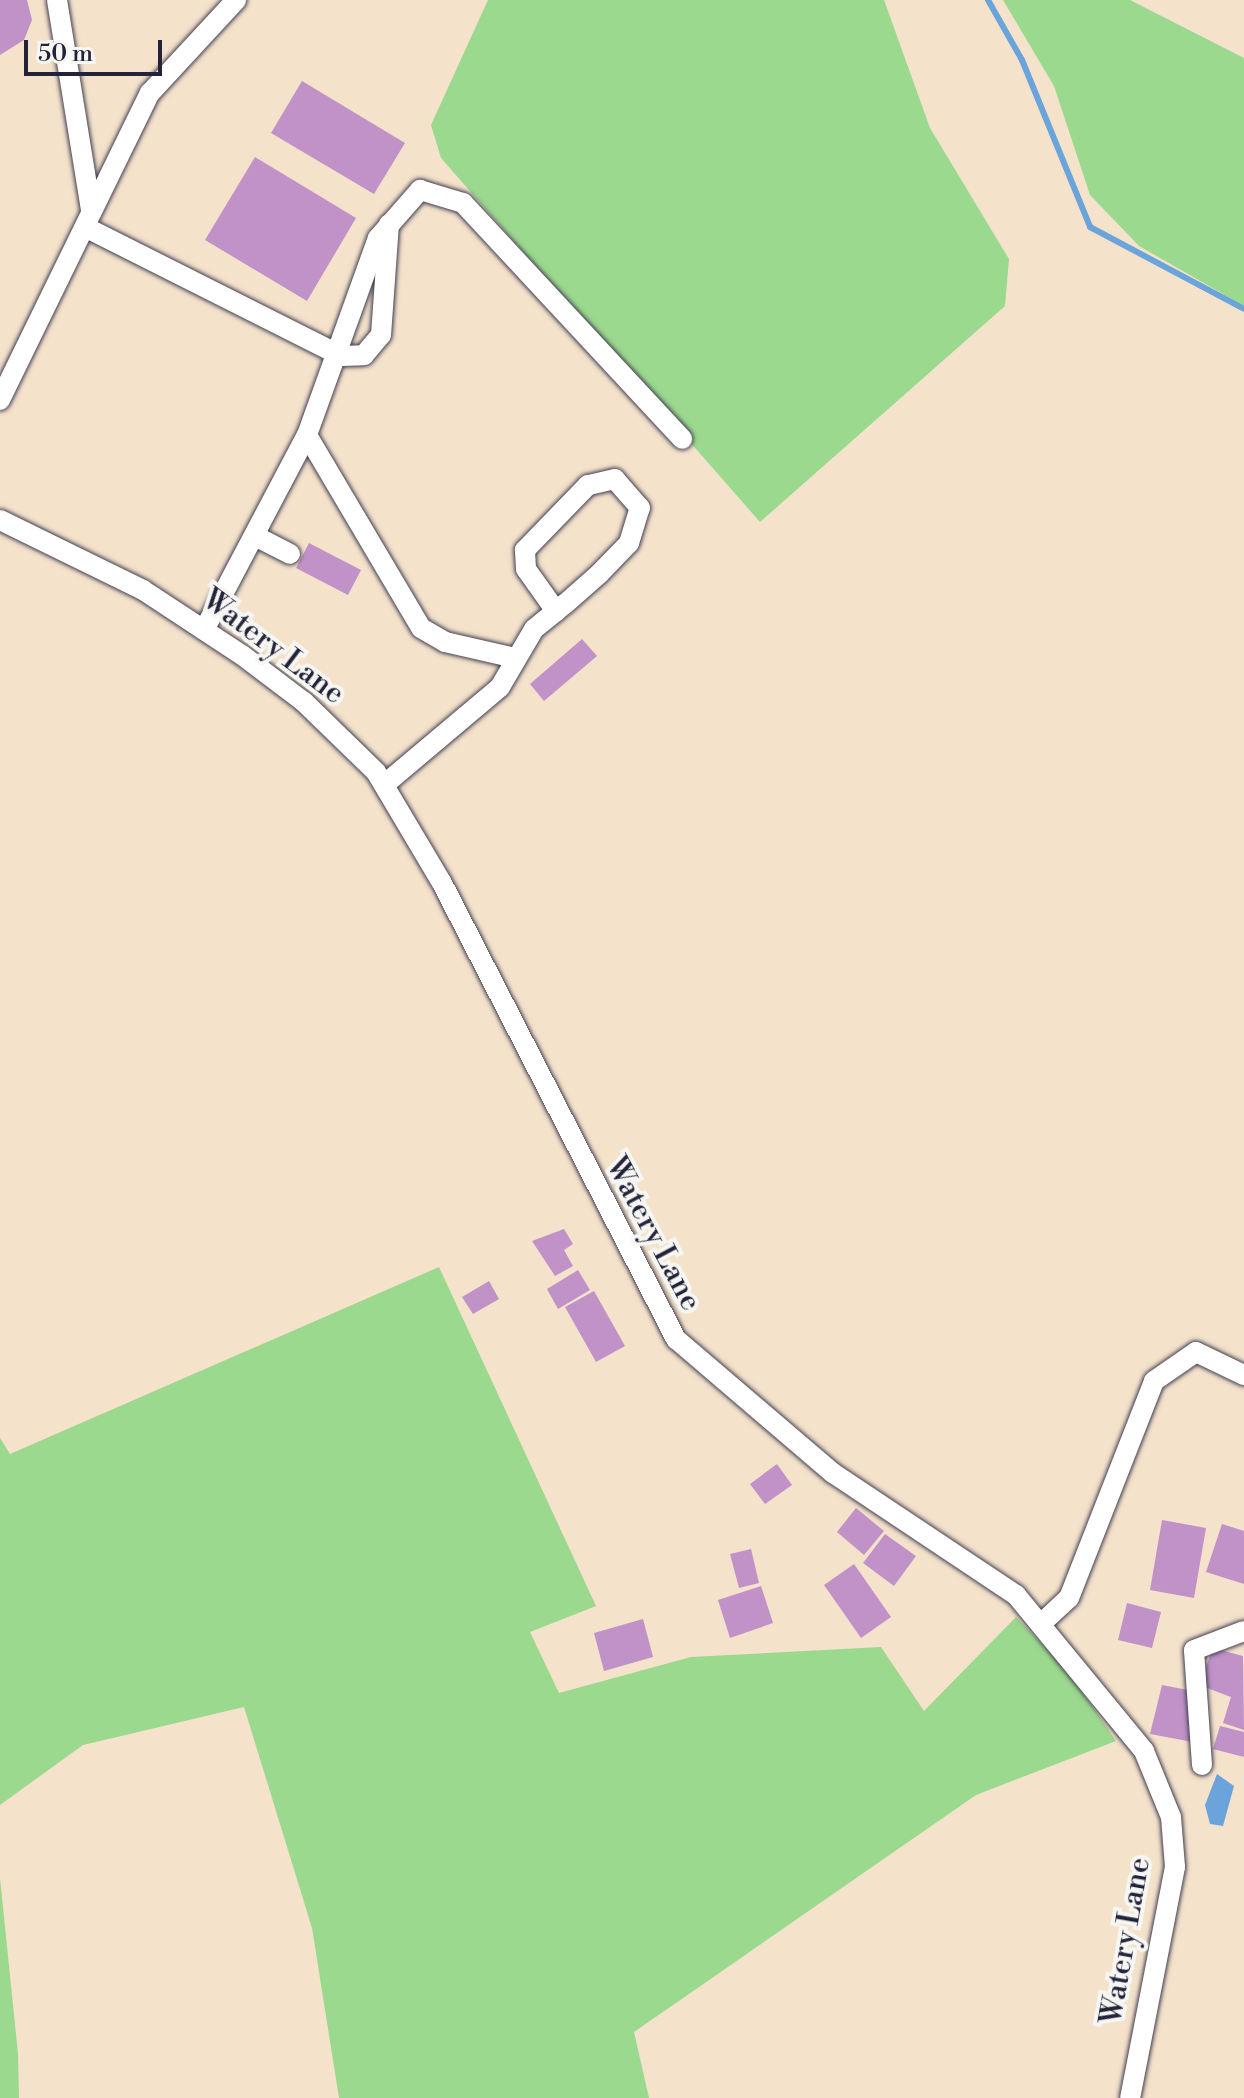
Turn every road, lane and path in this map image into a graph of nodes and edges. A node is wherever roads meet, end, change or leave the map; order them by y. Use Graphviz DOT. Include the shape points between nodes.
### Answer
graph roads {
  1 [pos="57,0"];
  2 [pos="236,0"];
  3 [pos="389,217"];
  4 [pos="88,219"];
  5 [pos="341,356"];
  6 [pos="0,400"];
  7 [pos="307,435"];
  8 [pos="682,439"];
  9 [pos="0,520"];
  10 [pos="257,537"];
  11 [pos="290,554"];
  12 [pos="556,611"];
  13 [pos="204,630"];
  14 [pos="515,658"];
  15 [pos="385,784"];
  16 [pos="1244,1375"];
  17 [pos="1043,1622"];
  18 [pos="1244,1631"];
  19 [pos="1202,1765"];
  20 [pos="1130,2098"];
  1 -- 4 [label="street"];
  2 -- 4 [label="street" via="150,93"];
  3 -- 5 [label="street"];
  3 -- 5 [label="street" via="381,335 364,355"];
  3 -- 8 [label="street" via="420,190 463,203"];
  4 -- 5 [label="street"];
  4 -- 6 [label="street"];
  5 -- 7 [label="street"];
  7 -- 10 [label="street"];
  7 -- 14 [label="street" via="421,628 445,642"];
  9 -- 13 [label="street, Watery Lane" via="143,590"];
  10 -- 11 [label="street"];
  10 -- 13 [label="street"];
  12 -- 12 [label="street" via="635,533 640,508 615,479 588,485 525,550 526,569"];
  12 -- 14 [label="street"];
  13 -- 15 [label="street, Watery Lane" via="304,702"];
  14 -- 15 [label="street" via="500,687"];
  15 -- 17 [label="street, Watery Lane" via="676,1339 833,1473 1016,1595"];
  16 -- 17 [label="street" via="1196,1352 1154,1381 1069,1598"];
  17 -- 20 [label="street, Watery Lane" via="1144,1751 1171,1817 1175,1867"];
  18 -- 19 [label="street" via="1194,1650"];
}
